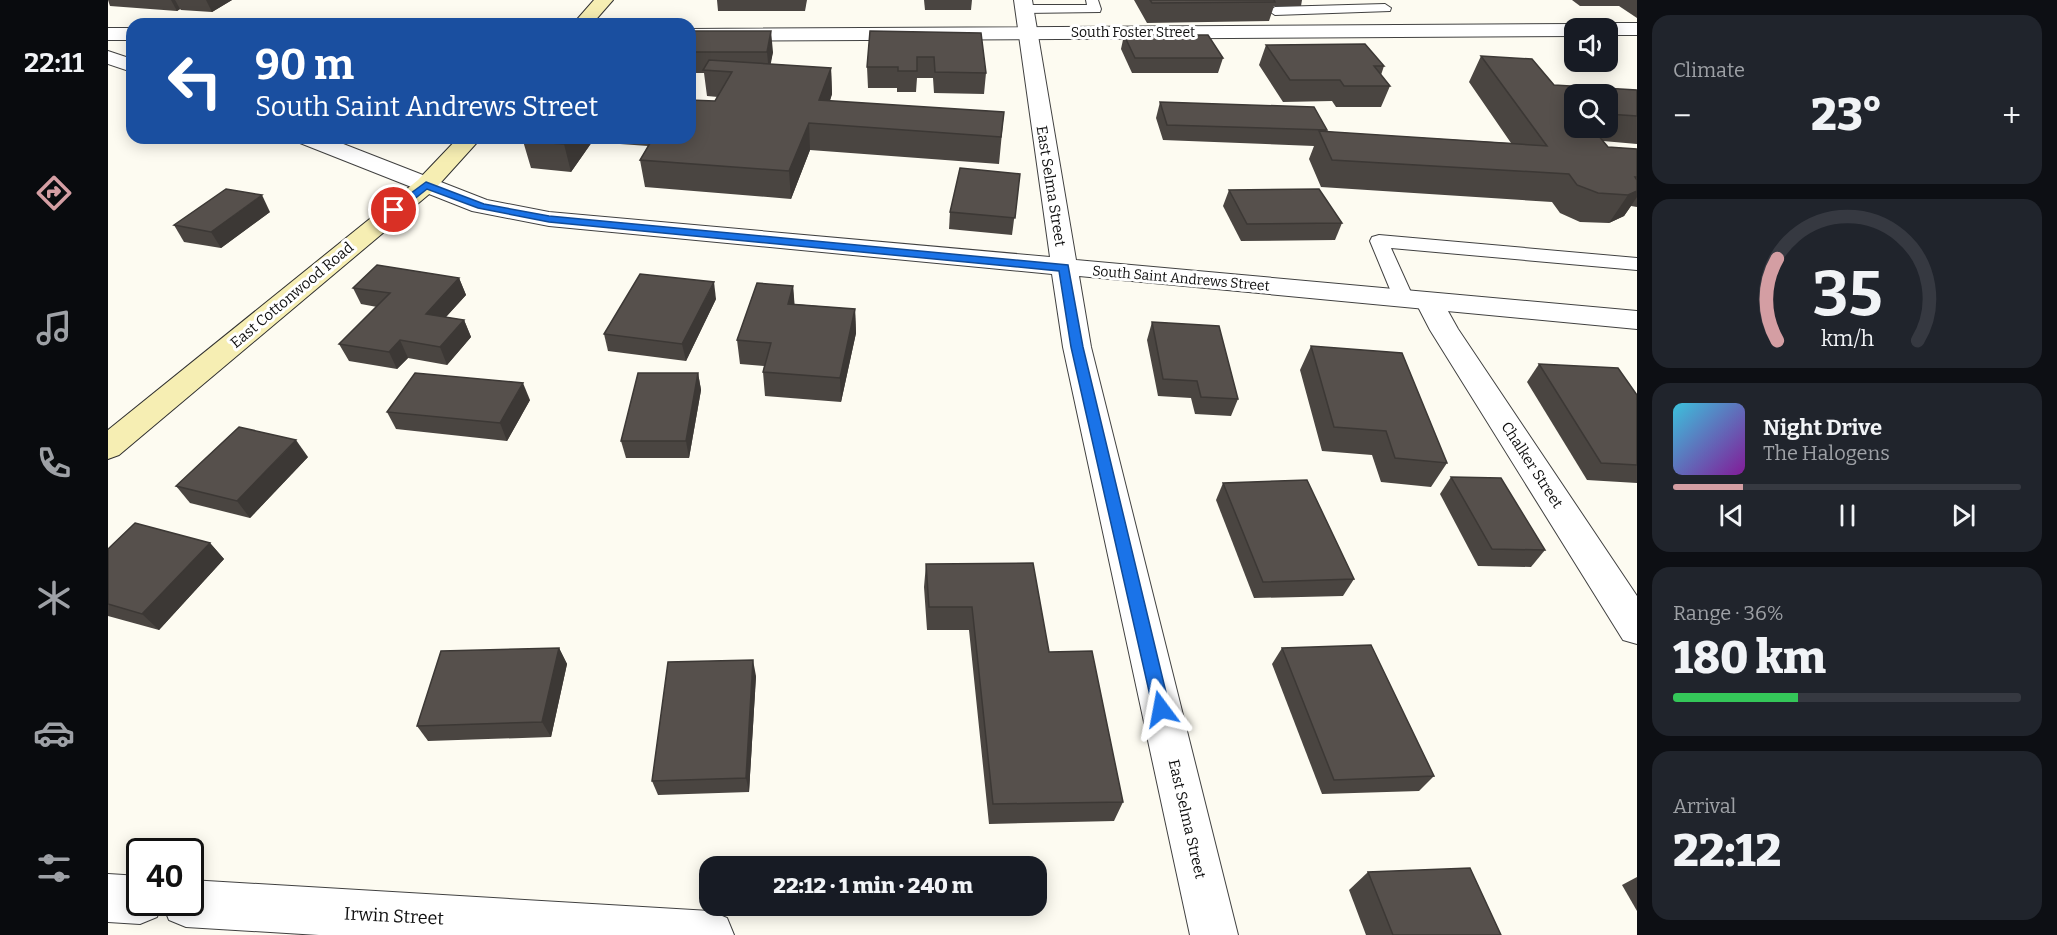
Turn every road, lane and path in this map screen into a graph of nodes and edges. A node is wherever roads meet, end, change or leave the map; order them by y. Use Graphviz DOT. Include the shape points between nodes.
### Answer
graph roads {
  1 [pos="604,0"];
  2 [pos="1092,0"];
  3 [pos="1381,4"];
  4 [pos="1275,10"];
  5 [pos="1331,10"];
  6 [pos="1025,14"];
  7 [pos="588,18"];
  8 [pos="1618,29"];
  9 [pos="1637,29"];
  10 [pos="1564,30"];
  11 [pos="1351,31"];
  12 [pos="1406,31"];
  13 [pos="108,34"];
  14 [pos="126,34"];
  15 [pos="696,35"];
  16 [pos="108,57"];
  17 [pos="126,64"];
  18 [pos="323,144"];
  19 [pos="464,144"];
  20 [pos="426,185"];
  21 [pos="1635,266"];
  22 [pos="1064,268"];
  23 [pos="1416,300"];
  24 [pos="1637,320"];
  25 [pos="108,447"];
  26 [pos="1637,628"];
  27 [pos="108,898"];
  28 [pos="126,899"];
  29 [pos="204,904"];
  30 [pos="645,933"];
  31 [pos="710,935"];
  32 [pos="1214,935"];
  1 -- 7 [label="main road"];
  2 -- 6 [label="lane" via="1095,9"];
  3 -- 5 [label="lane"];
  3 -- 12 [label="lane"];
  4 -- 5 [label="lane"];
  5 -- 11 [label="lane"];
  6 -- 11 [label="street, South Foster Street"];
  6 -- 15 [label="street, South Foster Street"];
  6 -- 22 [label="street, East Selma Street"];
  8 -- 9 [label="street"];
  10 -- 12 [label="street, South Foster Street"];
  11 -- 12 [label="street, South Foster Street"];
  13 -- 14 [label="street"];
  16 -- 17 [label="street"];
  18 -- 20 [label="street, South Saint Andrews Street"];
  19 -- 20 [label="main road, East Cottonwood Road"];
  20 -- 22 [label="street, South Saint Andrews Street" via="481,206 549,219"];
  20 -- 25 [label="main road, East Cottonwood Road"];
  21 -- 23 [label="lane" via="1379,241"];
  22 -- 23 [label="street, South Saint Andrews Street"];
  22 -- 32 [label="street, East Selma Street" via="1077,347"];
  23 -- 24 [label="street, South Saint Andrews Street"];
  23 -- 26 [label="street, Chalker Street" via="1444,330"];
  27 -- 28 [label="street"];
  29 -- 30 [label="street, Irwin Street"];
  30 -- 31 [label="street, Irwin Street"];
}
